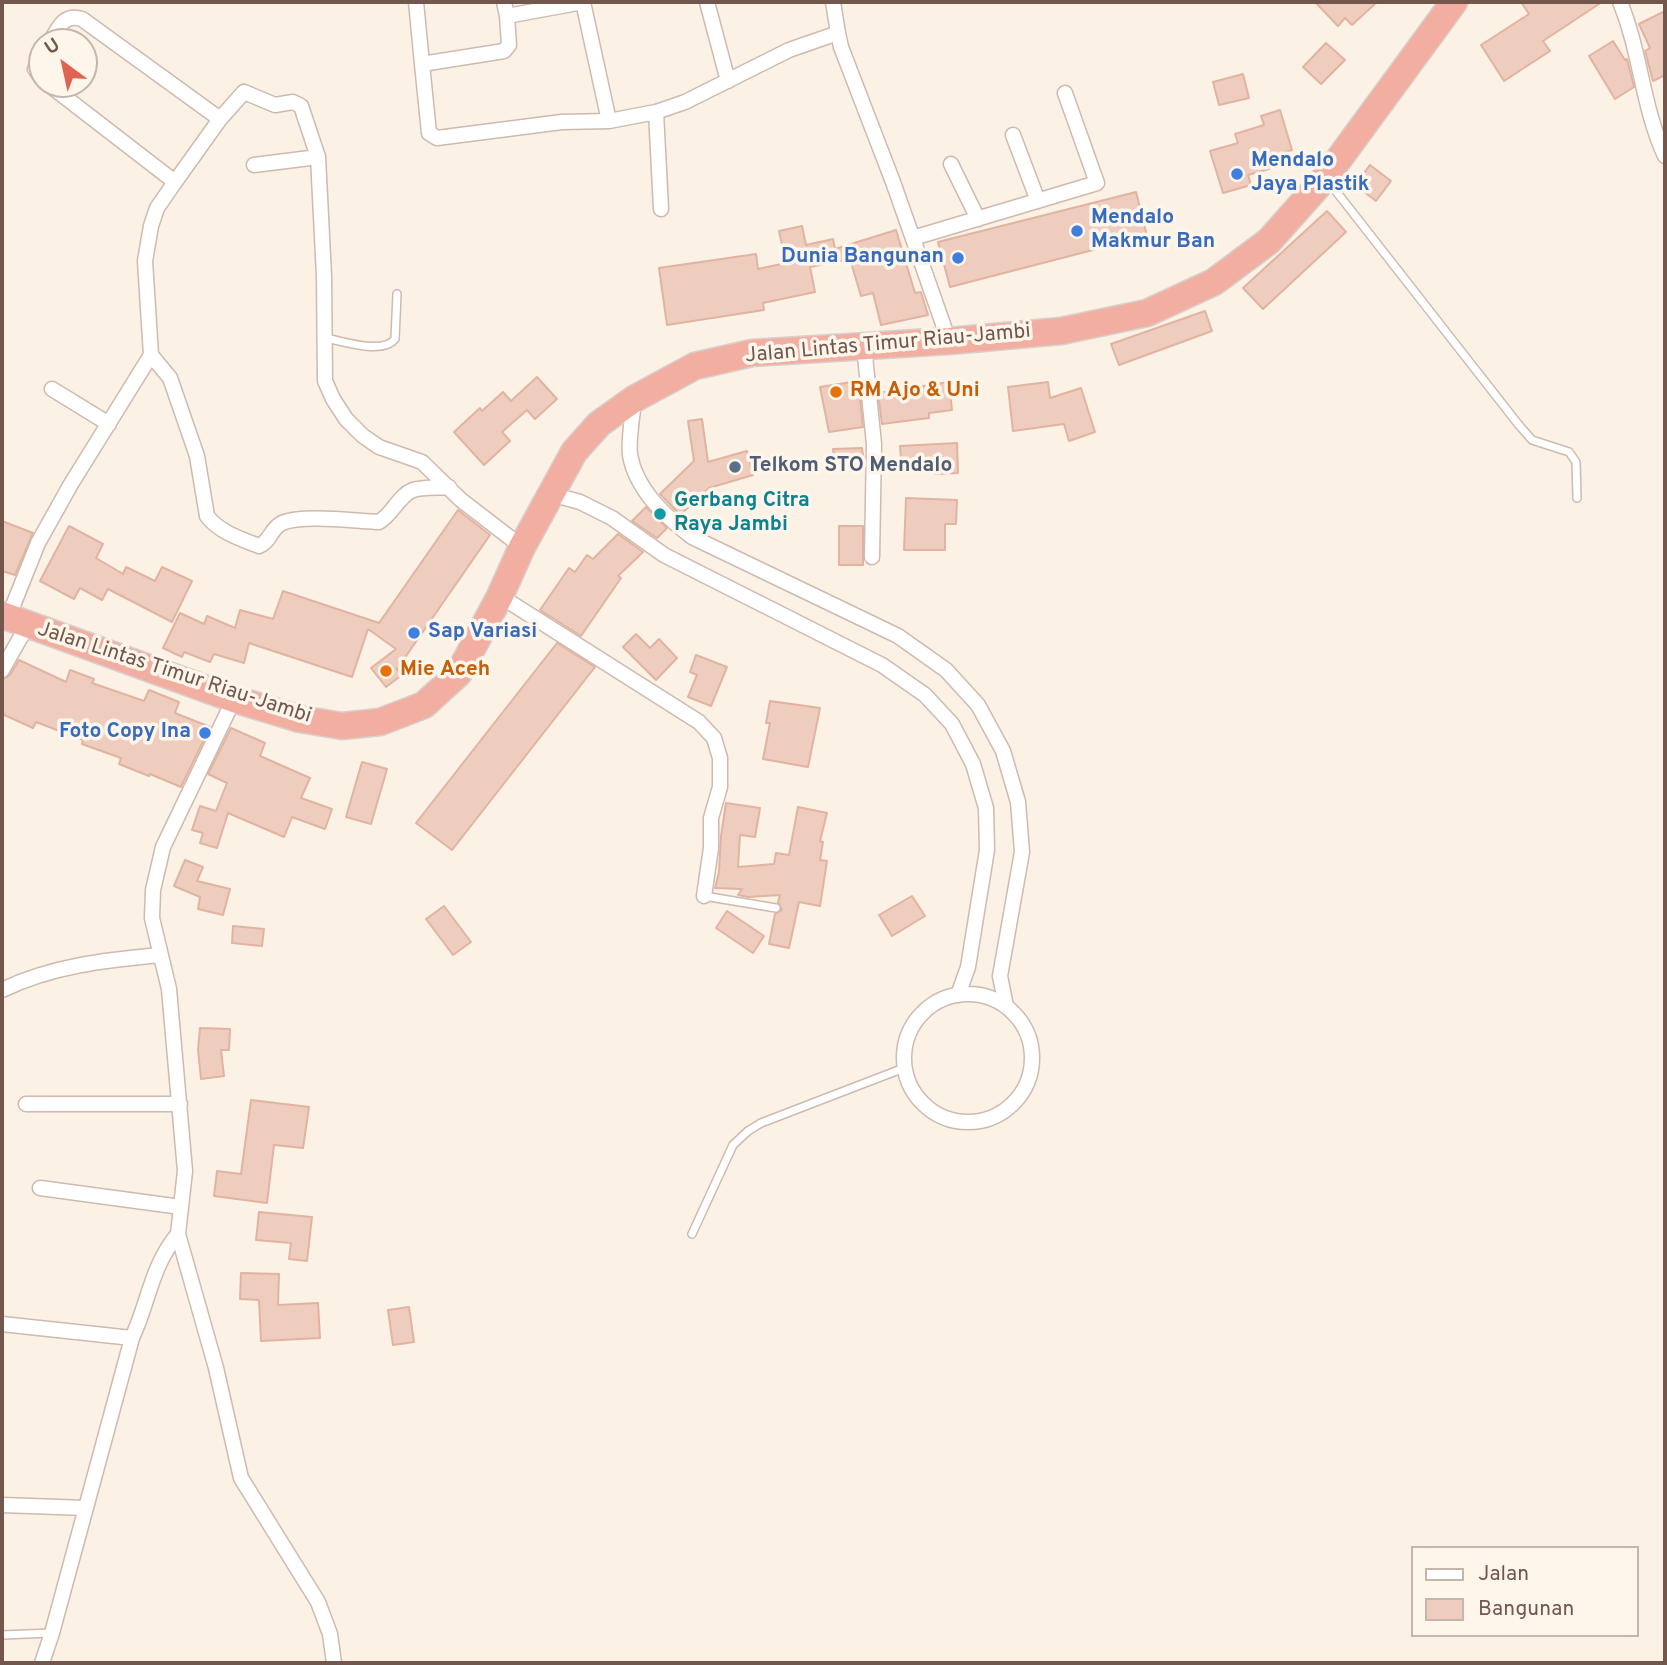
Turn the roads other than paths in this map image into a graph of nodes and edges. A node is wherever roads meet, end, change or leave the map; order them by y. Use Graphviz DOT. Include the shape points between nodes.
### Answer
graph roads {
  1 [pos="416,2"];
  2 [pos="583,2"];
  3 [pos="707,2"];
  4 [pos="833,2"];
  5 [pos="1454,2"];
  6 [pos="1620,2"];
  7 [pos="505,9"];
  8 [pos="60,28"];
  9 [pos="94,28"];
  10 [pos="98,31"];
  11 [pos="838,33"];
  12 [pos="422,64"];
  13 [pos="728,80"];
  14 [pos="1065,93"];
  15 [pos="66,98"];
  16 [pos="656,112"];
  17 [pos="220,119"];
  18 [pos="609,121"];
  19 [pos="1013,135"];
  20 [pos="1665,156"];
  21 [pos="318,157"];
  22 [pos="951,164"];
  23 [pos="254,166"];
  24 [pos="1325,178"];
  25 [pos="175,182"];
  26 [pos="1038,201"];
  27 [pos="661,209"];
  28 [pos="978,219"];
  29 [pos="913,238"];
  30 [pos="397,294"];
  31 [pos="325,338"];
  32 [pos="949,341"];
  33 [pos="864,346"];
  34 [pos="151,355"];
  35 [pos="52,389"];
  36 [pos="634,399"];
  37 [pos="109,424"];
  38 [pos="449,487"];
  39 [pos="551,494"];
  40 [pos="1577,498"];
  41 [pos="522,547"];
  42 [pos="872,557"];
  43 [pos="500,596"];
  44 [pos="12,620"];
  45 [pos="2,670"];
  46 [pos="234,699"];
  47 [pos="704,896"];
  48 [pos="776,908"];
  49 [pos="160,955"];
  50 [pos="2,990"];
  51 [pos="958,995"];
  52 [pos="1006,1006"];
  53 [pos="904,1068"];
  54 [pos="26,1104"];
  55 [pos="180,1104"];
  56 [pos="40,1188"];
  57 [pos="181,1207"];
  58 [pos="178,1234"];
  59 [pos="692,1234"];
  60 [pos="2,1324"];
  61 [pos="132,1338"];
  62 [pos="2,1504"];
  63 [pos="86,1508"];
  64 [pos="52,1633"];
  65 [pos="2,1635"];
  66 [pos="41,1663"];
  67 [pos="334,1663"];
  1 -- 12 [label="street"];
  2 -- 7 [label="street"];
  2 -- 18 [label="street"];
  3 -- 13 [label="street"];
  4 -- 11 [label="street"];
  5 -- 24 [label="highway, Jalan Lintas Timur Riau-Jambi"];
  6 -- 20 [label="street" via="1652,128"];
  7 -- 12 [label="street" via="509,45 504,51"];
  8 -- 9 [label="street" via="68,17 82,19"];
  10 -- 17 [label="street"];
  11 -- 13 [label="street" via="789,50"];
  11 -- 29 [label="street"];
  12 -- 18 [label="street" via="427,127 437,138 562,122"];
  13 -- 16 [label="street"];
  14 -- 26 [label="street" via="1098,181"];
  15 -- 25 [label="street"];
  16 -- 18 [label="street"];
  16 -- 27 [label="street"];
  17 -- 21 [label="street" via="244,92 275,105 297,103"];
  17 -- 25 [label="street"];
  19 -- 26 [label="street"];
  21 -- 23 [label="street"];
  21 -- 31 [label="street"];
  22 -- 28 [label="street"];
  24 -- 32 [label="highway, Jalan Lintas Timur Riau-Jambi" via="1269,241 1213,282 1147,313 1061,331"];
  24 -- 40 [label="lane" via="1532,440 1569,452 1576,462"];
  25 -- 34 [label="street" via="157,208 145,261"];
  26 -- 28 [label="street"];
  28 -- 29 [label="street"];
  29 -- 32 [label="street"];
  30 -- 31 [label="lane" via="392,344 360,346"];
  31 -- 38 [label="street" via="325,381 346,419 379,447 422,462"];
  32 -- 33 [label="highway, Jalan Lintas Timur Riau-Jambi"];
  33 -- 36 [label="highway, Jalan Lintas Timur Riau-Jambi" via="752,353 695,366"];
  33 -- 42 [label="street" via="874,444"];
  34 -- 37 [label="street"];
  34 -- 38 [label="street" via="170,378 197,456 207,516 234,536 259,546 283,522 379,522 413,490"];
  35 -- 37 [label="street"];
  36 -- 39 [label="highway, Jalan Lintas Timur Riau-Jambi" via="599,424 574,452"];
  36 -- 52 [label="street" via="630,454 637,475 662,514 692,537 898,636 946,670 978,705 1003,751 1018,802 1022,852 1000,976"];
  37 -- 44 [label="street" via="38,543"];
  38 -- 41 [label="street"];
  39 -- 41 [label="highway, Jalan Lintas Timur Riau-Jambi"];
  39 -- 51 [label="street" via="612,518 664,555 882,665 925,695 952,724 972,764 986,808 987,850 968,967"];
  41 -- 43 [label="highway, Jalan Lintas Timur Riau-Jambi"];
  43 -- 46 [label="highway, Jalan Lintas Timur Riau-Jambi" via="459,673 424,705 391,718 342,726"];
  43 -- 47 [label="street" via="699,722 714,738 720,758 720,787"];
  44 -- 45 [label="street"];
  44 -- 46 [label="highway, Jalan Lintas Timur Riau-Jambi"];
  46 -- 49 [label="street" via="163,847 152,918"];
  47 -- 48 [label="lane"];
  49 -- 50 [label="street" via="63,968"];
  49 -- 55 [label="street" via="169,989"];
  51 -- 52 [label="street" via="983,996"];
  51 -- 53 [label="street" via="934,1003 916,1020 905,1043"];
  52 -- 53 [label="street" via="1023,1025 1032,1048 1031,1073 1020,1096 1001,1113 978,1122 952,1121 930,1110 913,1092"];
  53 -- 59 [label="lane" via="748,1131 733,1146"];
  54 -- 55 [label="street"];
  55 -- 57 [label="street" via="185,1171"];
  56 -- 57 [label="street"];
  57 -- 58 [label="street"];
  58 -- 61 [label="street" via="153,1274"];
  58 -- 67 [label="street" via="241,1478 318,1602"];
  60 -- 61 [label="street"];
  61 -- 63 [label="street"];
  62 -- 63 [label="street"];
  63 -- 64 [label="street"];
  64 -- 65 [label="lane"];
  64 -- 66 [label="street"];
}
